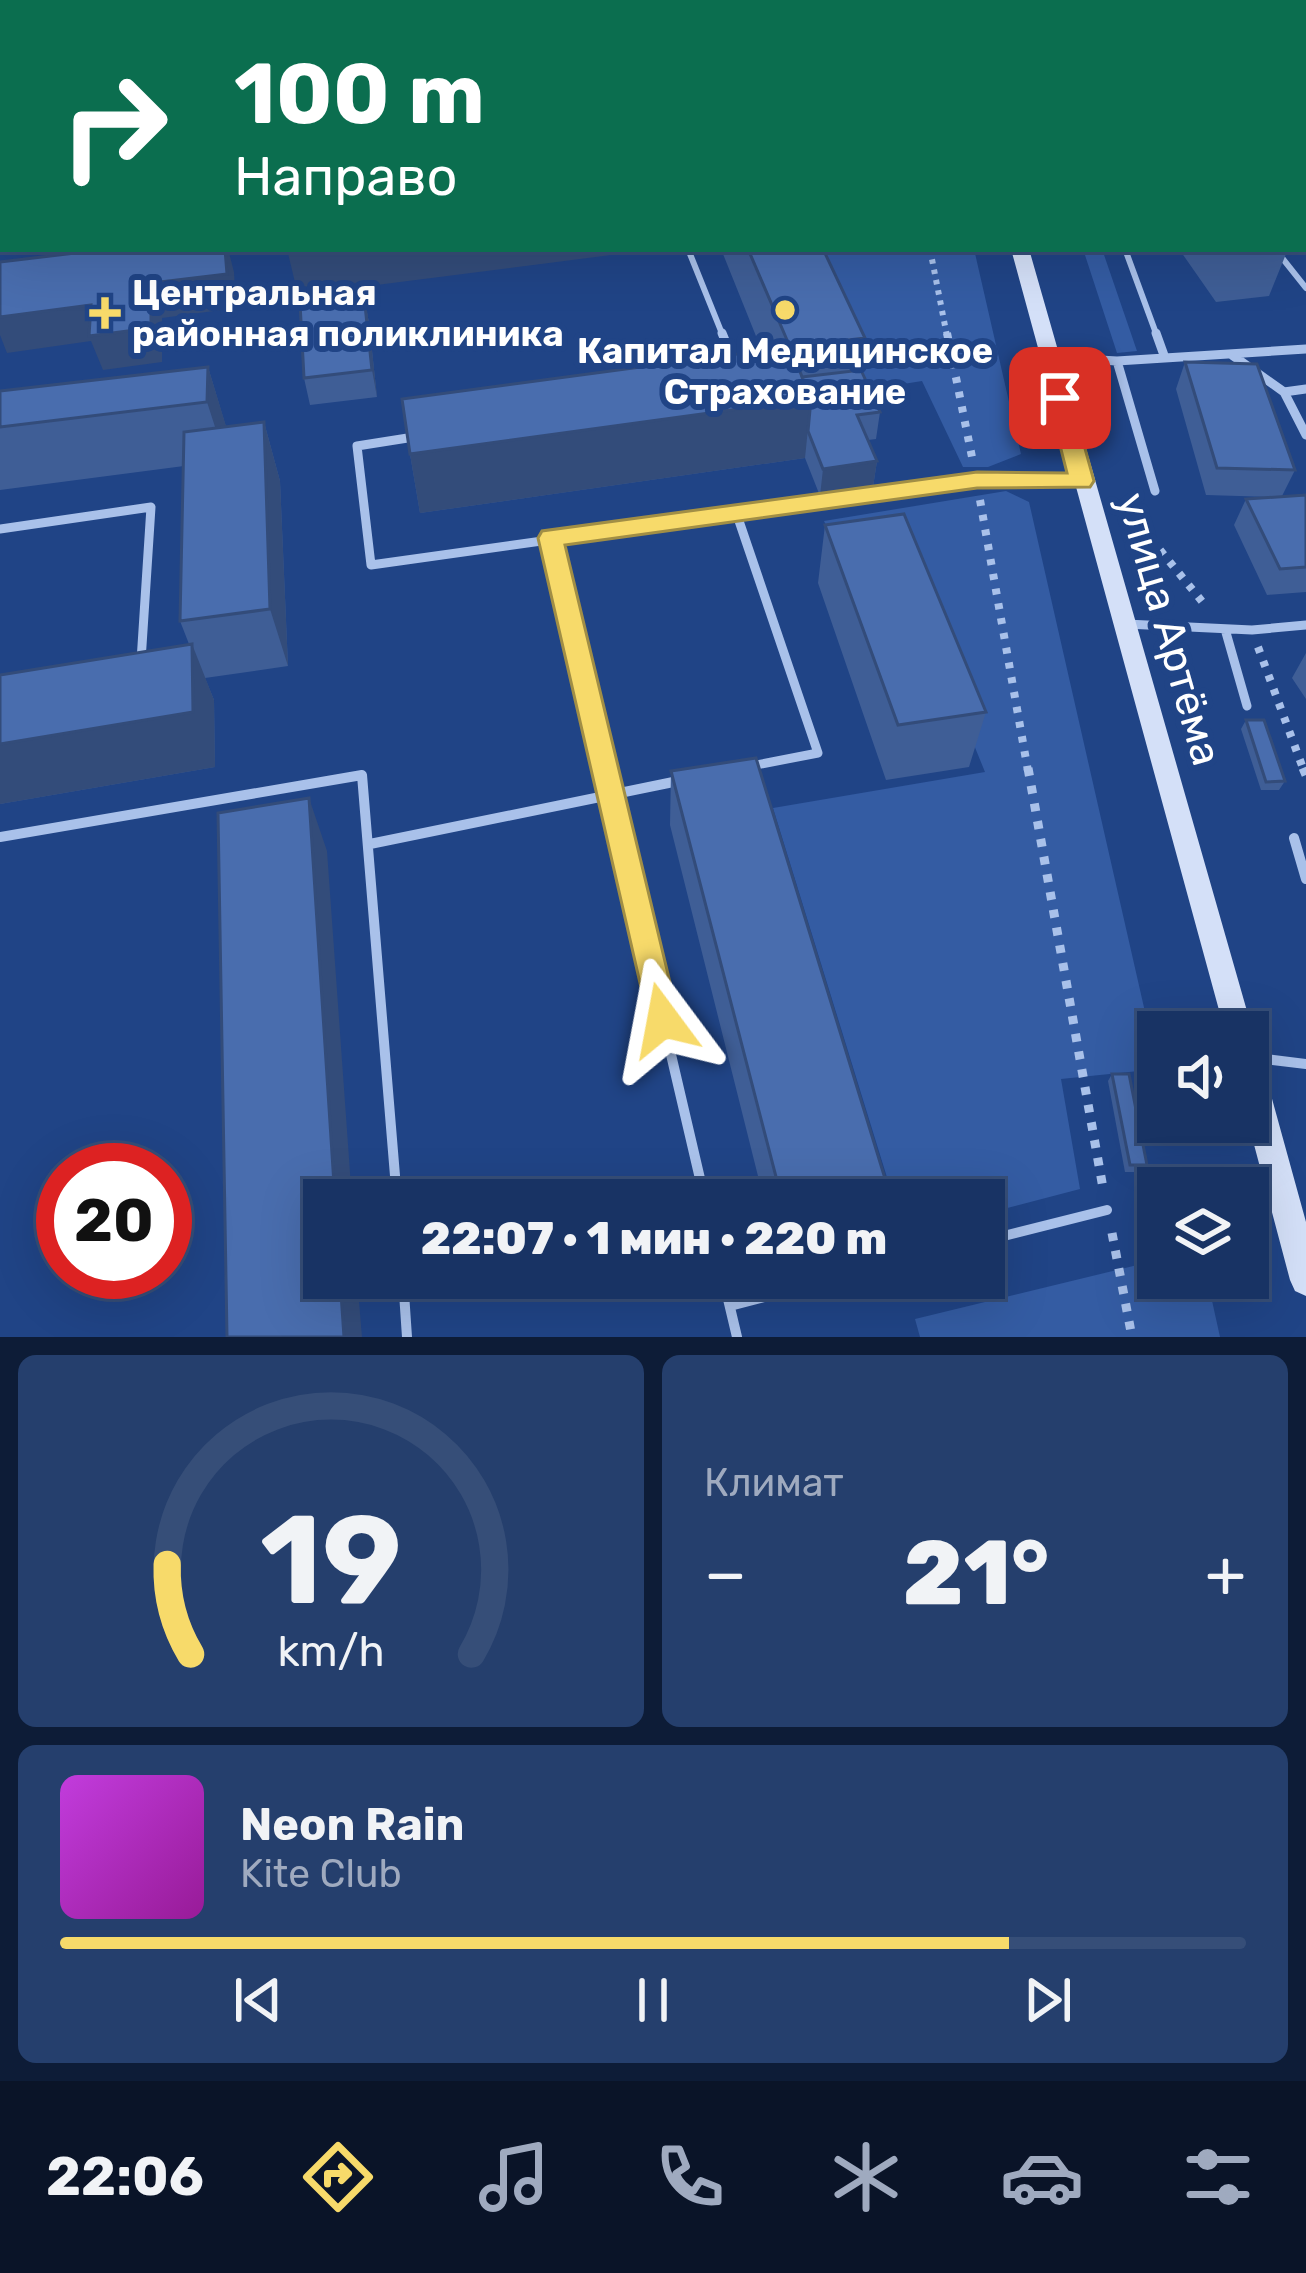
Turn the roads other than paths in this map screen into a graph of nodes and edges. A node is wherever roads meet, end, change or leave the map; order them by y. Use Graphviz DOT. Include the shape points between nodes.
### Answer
graph roads {
  1 [pos="689,252"];
  2 [pos="1021,252"];
  3 [pos="1126,252"];
  4 [pos="1277,252"];
  5 [pos="1306,288"];
  6 [pos="1306,350"];
  7 [pos="1232,355"];
  8 [pos="1049,357"];
  9 [pos="1165,358"];
  10 [pos="1118,361"];
  11 [pos="737,370"];
  12 [pos="1306,389"];
  13 [pos="1284,392"];
  14 [pos="1305,432"];
  15 [pos="425,436"];
  16 [pos="1082,481"];
  17 [pos="1155,491"];
  18 [pos="737,515"];
  19 [pos="0,529"];
  20 [pos="551,538"];
  21 [pos="1126,624"];
  22 [pos="1306,625"];
  23 [pos="1226,629"];
  24 [pos="141,664"];
  25 [pos="1246,706"];
  26 [pos="726,772"];
  27 [pos="703,776"];
  28 [pos="610,795"];
  29 [pos="0,837"];
  30 [pos="1294,838"];
  31 [pos="370,844"];
  32 [pos="1306,879"];
  33 [pos="1233,1011"];
  34 [pos="1269,1063"];
  35 [pos="1306,1064"];
  36 [pos="1269,1141"];
  37 [pos="395,1179"];
  38 [pos="700,1179"];
  39 [pos="1107,1210"];
  40 [pos="1005,1236"];
  41 [pos="1306,1280"];
  42 [pos="404,1299"];
  43 [pos="728,1299"];
  44 [pos="757,1299"];
  45 [pos="730,1306"];
  46 [pos="407,1337"];
  47 [pos="737,1337"];
  1 -- 11 [label="lane"];
  2 -- 8 [label="main road, улица Артёма"];
  3 -- 9 [label="lane"];
  4 -- 5 [label="lane"];
  6 -- 7 [label="lane"];
  7 -- 9 [label="lane"];
  7 -- 13 [label="lane"];
  8 -- 10 [label="lane"];
  8 -- 16 [label="main road, улица Артёма"];
  9 -- 10 [label="lane"];
  10 -- 17 [label="lane"];
  12 -- 13 [label="lane"];
  13 -- 14 [label="lane"];
  15 -- 20 [label="lane" via="356,446 371,565"];
  16 -- 18 [label="lane" via="977,480"];
  16 -- 21 [label="main road, улица Артёма"];
  18 -- 20 [label="lane"];
  18 -- 26 [label="lane" via="818,753"];
  19 -- 24 [label="lane" via="151,507"];
  20 -- 28 [label="lane"];
  21 -- 23 [label="lane"];
  21 -- 33 [label="main road, улица Артёма"];
  22 -- 23 [label="lane"];
  23 -- 25 [label="lane"];
  27 -- 28 [label="lane"];
  28 -- 31 [label="lane"];
  28 -- 38 [label="lane"];
  29 -- 31 [label="lane" via="362,775"];
  30 -- 32 [label="lane"];
  31 -- 37 [label="lane"];
  34 -- 35 [label="lane"];
  36 -- 41 [label="main road"];
  39 -- 40 [label="lane"];
  42 -- 46 [label="lane"];
  43 -- 45 [label="lane"];
  44 -- 45 [label="lane"];
  45 -- 47 [label="lane"];
}
